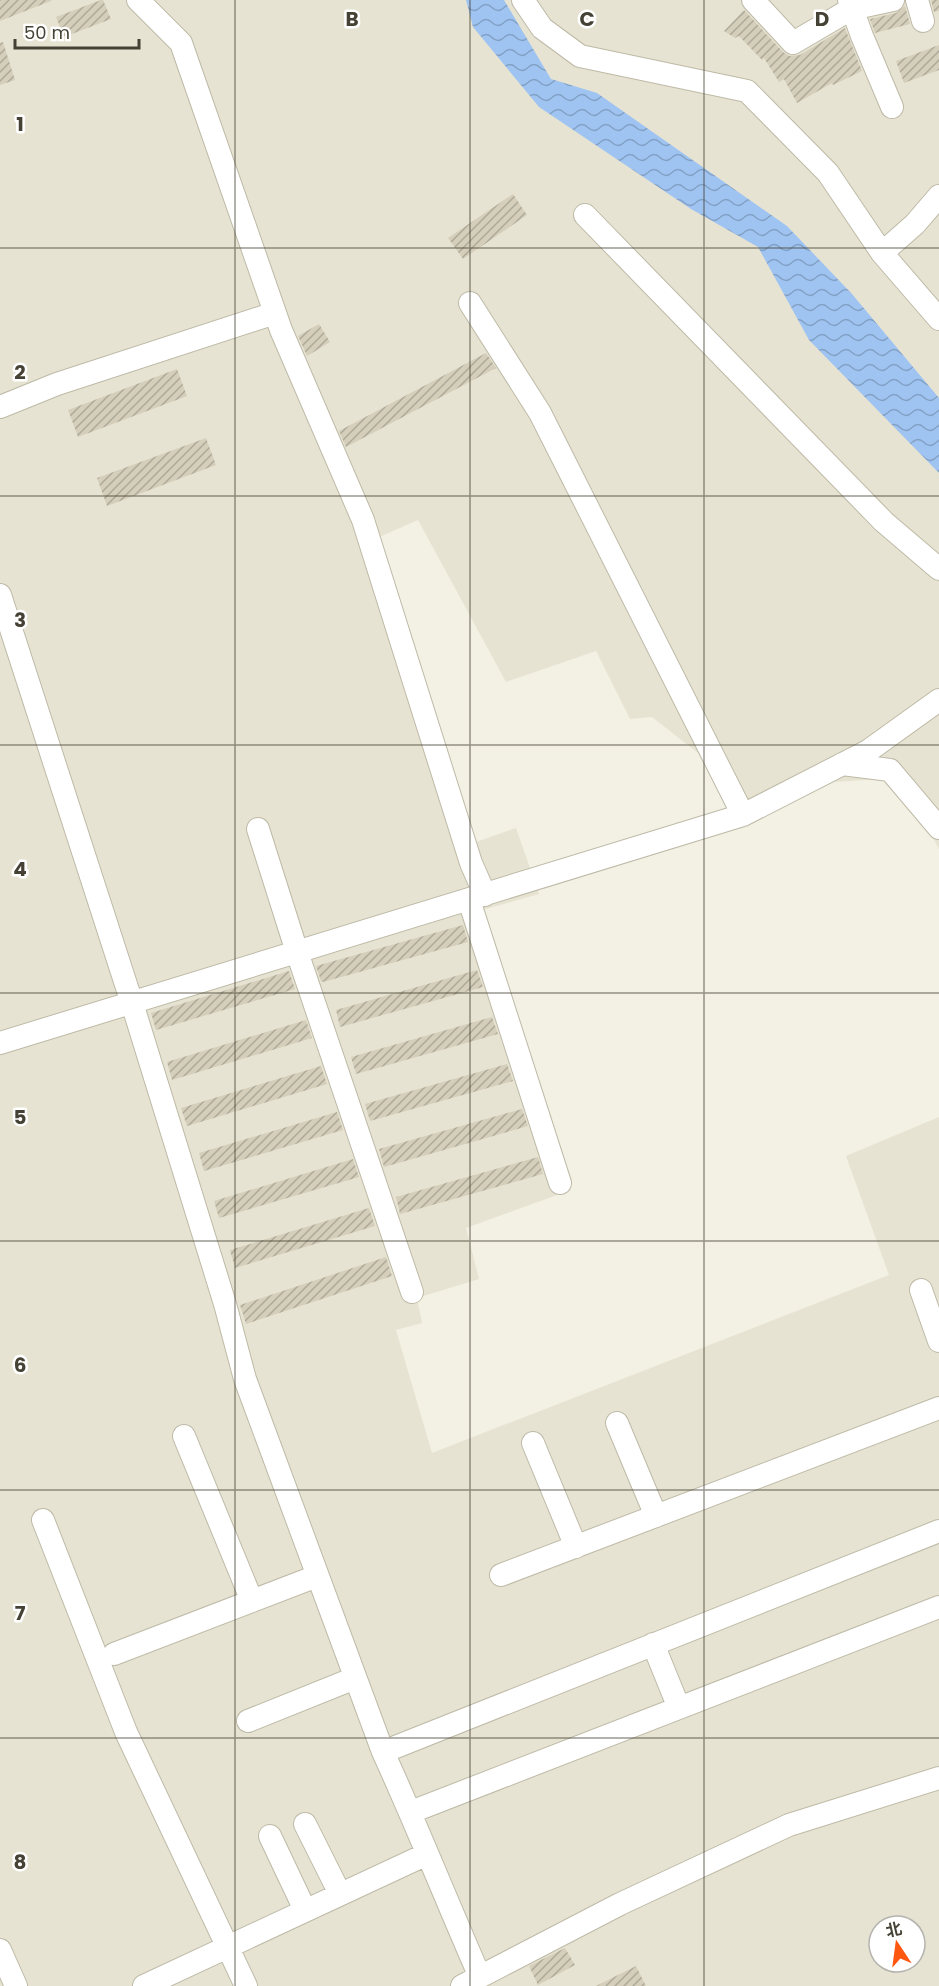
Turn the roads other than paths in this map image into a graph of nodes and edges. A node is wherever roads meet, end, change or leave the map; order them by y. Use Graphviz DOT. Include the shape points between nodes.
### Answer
graph roads {
  1 [pos="138,0"];
  2 [pos="524,0"];
  3 [pos="753,0"];
  4 [pos="893,0"];
  5 [pos="850,4"];
  6 [pos="892,107"];
  7 [pos="939,196"];
  8 [pos="585,215"];
  9 [pos="882,253"];
  10 [pos="470,303"];
  11 [pos="274,313"];
  12 [pos="939,319"];
  13 [pos="0,407"];
  14 [pos="939,569"];
  15 [pos="0,595"];
  16 [pos="939,700"];
  17 [pos="842,764"];
  18 [pos="743,815"];
  19 [pos="939,828"];
  20 [pos="258,829"];
  21 [pos="477,898"];
  22 [pos="297,952"];
  23 [pos="132,1003"];
  24 [pos="0,1043"];
  25 [pos="560,1183"];
  26 [pos="921,1290"];
  27 [pos="412,1292"];
  28 [pos="939,1341"];
  29 [pos="939,1408"];
  30 [pos="617,1423"];
  31 [pos="184,1436"];
  32 [pos="532,1443"];
  33 [pos="656,1516"];
  34 [pos="43,1520"];
  35 [pos="939,1531"];
  36 [pos="576,1547"];
  37 [pos="501,1575"];
  38 [pos="317,1576"];
  39 [pos="252,1601"];
  40 [pos="939,1607"];
  41 [pos="652,1644"];
  42 [pos="114,1654"];
  43 [pos="355,1678"];
  44 [pos="679,1708"];
  45 [pos="248,1721"];
  46 [pos="383,1752"];
  47 [pos="939,1778"];
  48 [pos="411,1812"];
  49 [pos="305,1824"];
  50 [pos="270,1836"];
  51 [pos="427,1854"];
  52 [pos="340,1894"];
  53 [pos="305,1910"];
  54 [pos="227,1946"];
  55 [pos="0,1950"];
  56 [pos="471,1981"];
  57 [pos="16,1986"];
  58 [pos="144,1986"];
  59 [pos="246,1986"];
  1 -- 11 [label="street" via="181,43"];
  2 -- 9 [label="street" via="542,28 580,56 747,91 828,173"];
  3 -- 5 [label="street" via="793,43"];
  4 -- 5 [label="street"];
  5 -- 6 [label="street"];
  7 -- 9 [label="street"];
  8 -- 14 [label="street" via="884,522"];
  9 -- 12 [label="street"];
  10 -- 18 [label="street" via="540,413"];
  11 -- 13 [label="street" via="57,384"];
  11 -- 21 [label="street" via="363,520 471,863"];
  15 -- 23 [label="street"];
  16 -- 17 [label="street" via="868,751"];
  17 -- 18 [label="street"];
  17 -- 19 [label="street" via="890,770"];
  18 -- 21 [label="street"];
  20 -- 22 [label="street"];
  21 -- 22 [label="street"];
  21 -- 25 [label="street"];
  22 -- 23 [label="street"];
  22 -- 27 [label="street"];
  23 -- 24 [label="street"];
  23 -- 38 [label="street" via="245,1379"];
  26 -- 28 [label="street"];
  29 -- 33 [label="street"];
  30 -- 33 [label="street"];
  31 -- 39 [label="street"];
  32 -- 36 [label="street"];
  33 -- 36 [label="street"];
  34 -- 54 [label="street" via="126,1732"];
  35 -- 41 [label="street"];
  36 -- 37 [label="street"];
  38 -- 39 [label="street"];
  38 -- 43 [label="street"];
  39 -- 42 [label="street"];
  40 -- 44 [label="street"];
  41 -- 44 [label="street"];
  41 -- 46 [label="street"];
  43 -- 45 [label="street"];
  43 -- 46 [label="street"];
  44 -- 48 [label="street"];
  46 -- 48 [label="street"];
  47 -- 56 [label="street" via="789,1825 620,1904"];
  48 -- 51 [label="street"];
  49 -- 52 [label="street"];
  50 -- 53 [label="street"];
  51 -- 52 [label="street"];
  51 -- 56 [label="street"];
  52 -- 53 [label="street"];
  53 -- 54 [label="street"];
  54 -- 58 [label="street"];
  54 -- 59 [label="street"];
  55 -- 57 [label="street"];
}
